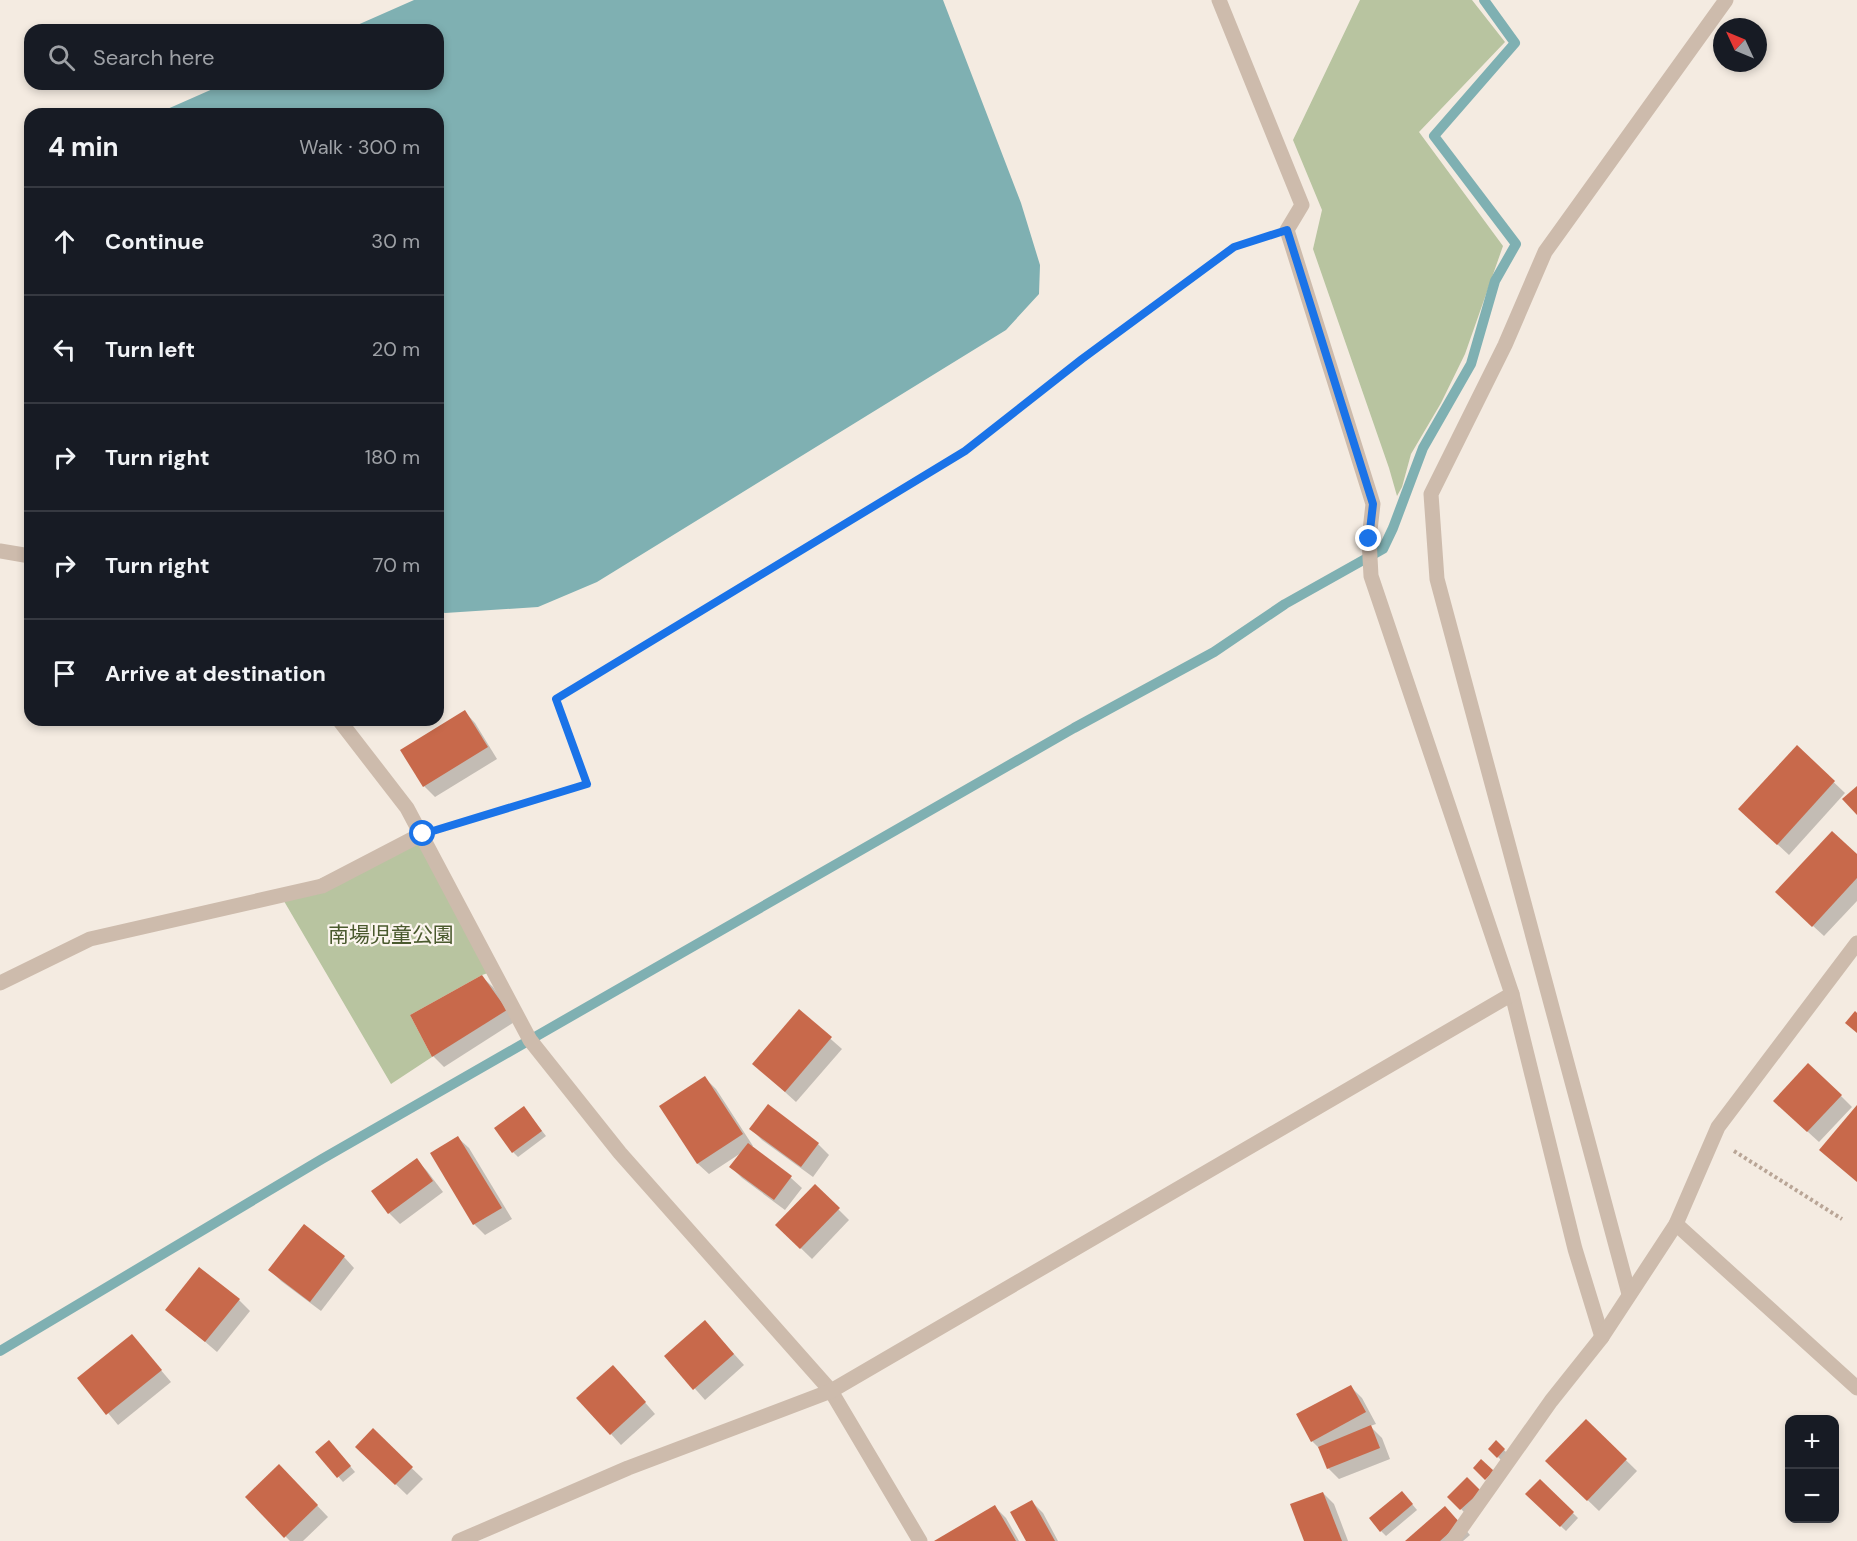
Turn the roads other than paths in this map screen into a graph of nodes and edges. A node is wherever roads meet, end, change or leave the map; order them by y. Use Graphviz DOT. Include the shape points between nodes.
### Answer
graph roads {
  1 [pos="1219,0"];
  2 [pos="1726,0"];
  3 [pos="0,551"];
  4 [pos="24,555"];
  5 [pos="344,726"];
  6 [pos="423,834"];
  7 [pos="1857,943"];
  8 [pos="0,983"];
  9 [pos="1512,994"];
  10 [pos="1676,1224"];
  11 [pos="1629,1294"];
  12 [pos="1602,1336"];
  13 [pos="1857,1388"];
  14 [pos="831,1391"];
  15 [pos="459,1541"];
  16 [pos="920,1541"];
  17 [pos="1452,1541"];
  1 -- 9 [label="street" via="1302,205 1287,230 1373,504 1369,539 1371,576"];
  2 -- 11 [label="street" via="1545,252 1505,345 1431,494 1437,579"];
  3 -- 4 [label="street"];
  5 -- 6 [label="street"];
  6 -- 8 [label="street" via="322,886 90,939"];
  6 -- 14 [label="street" via="530,1040 620,1153"];
  7 -- 10 [label="street" via="1718,1127"];
  9 -- 12 [label="street" via="1575,1249"];
  9 -- 14 [label="street"];
  10 -- 11 [label="street"];
  10 -- 13 [label="street"];
  11 -- 12 [label="street"];
  12 -- 17 [label="street"];
  14 -- 15 [label="street" via="628,1468"];
  14 -- 16 [label="street"];
}
